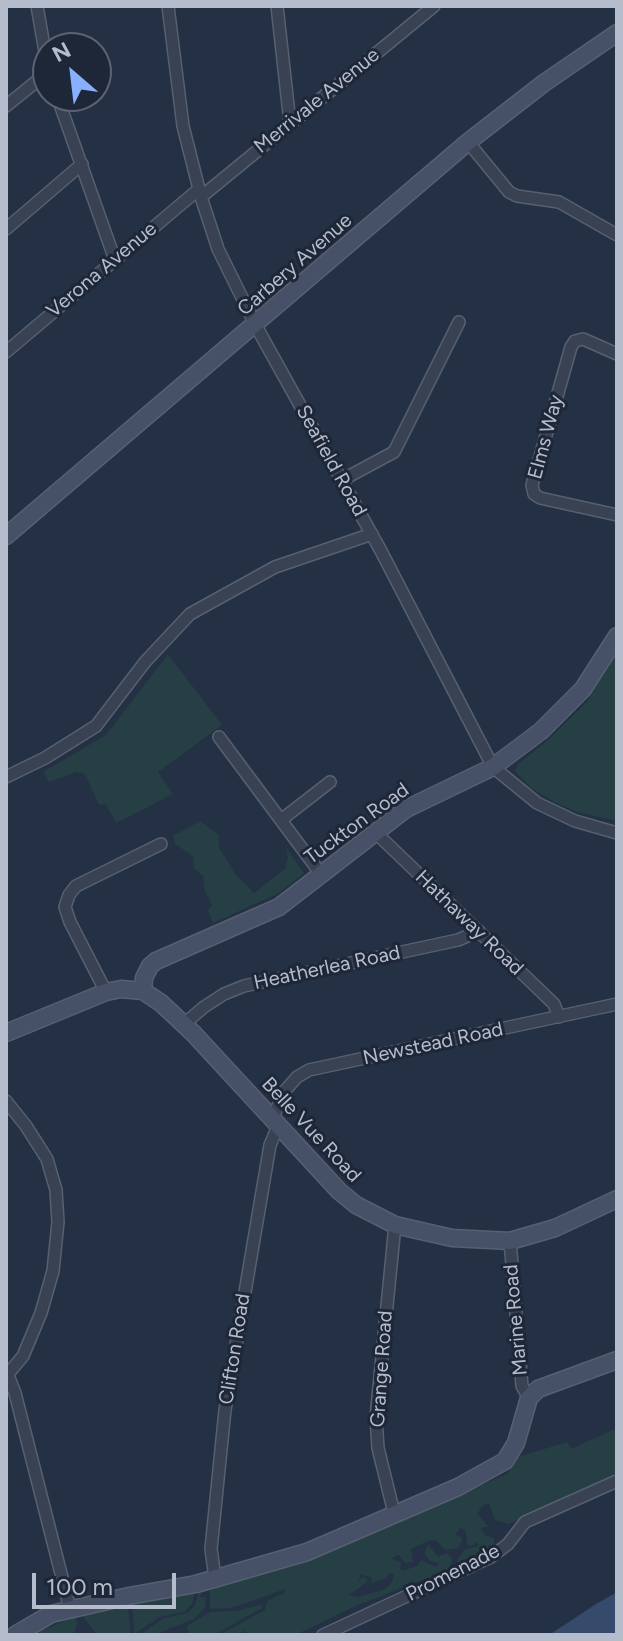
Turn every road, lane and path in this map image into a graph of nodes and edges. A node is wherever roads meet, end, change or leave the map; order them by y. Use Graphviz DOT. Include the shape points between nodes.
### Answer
graph roads {
  1 [pos="37,6"];
  2 [pos="168,6"];
  3 [pos="277,6"];
  4 [pos="434,6"];
  5 [pos="41,32"];
  6 [pos="617,33"];
  7 [pos="32,84"];
  8 [pos="6,106"];
  9 [pos="63,112"];
  10 [pos="290,123"];
  11 [pos="468,142"];
  12 [pos="82,164"];
  13 [pos="200,193"];
  14 [pos="6,229"];
  15 [pos="617,235"];
  16 [pos="115,260"];
  17 [pos="459,322"];
  18 [pos="256,326"];
  19 [pos="6,352"];
  20 [pos="617,354"];
  21 [pos="342,480"];
  22 [pos="617,515"];
  23 [pos="372,534"];
  24 [pos="6,536"];
  25 [pos="617,636"];
  26 [pos="219,737"];
  27 [pos="493,767"];
  28 [pos="6,777"];
  29 [pos="330,782"];
  30 [pos="281,820"];
  31 [pos="375,832"];
  32 [pos="617,833"];
  33 [pos="161,844"];
  34 [pos="321,874"];
  35 [pos="479,931"];
  36 [pos="143,991"];
  37 [pos="106,992"];
  38 [pos="617,1004"];
  39 [pos="559,1017"];
  40 [pos="184,1024"];
  41 [pos="6,1033"];
  42 [pos="6,1101"];
  43 [pos="276,1121"];
  44 [pos="617,1199"];
  45 [pos="395,1225"];
  46 [pos="510,1241"];
  47 [pos="617,1360"];
  48 [pos="7,1372"];
  49 [pos="529,1398"];
  50 [pos="617,1481"];
  51 [pos="394,1513"];
  52 [pos="215,1578"];
  53 [pos="70,1609"];
  54 [pos="15,1635"];
  55 [pos="323,1635"];
  1 -- 5 [label="street"];
  2 -- 13 [label="street, Seafield Road" via="183,126"];
  3 -- 10 [label="street"];
  4 -- 10 [label="street, Merrivale Avenue"];
  6 -- 11 [label="street, Carbery Avenue"];
  7 -- 8 [label="street"];
  9 -- 12 [label="street"];
  10 -- 13 [label="street, Merrivale Avenue"];
  11 -- 15 [label="street" via="509,192 559,202"];
  11 -- 18 [label="street, Carbery Avenue"];
  12 -- 14 [label="street"];
  12 -- 16 [label="street"];
  13 -- 16 [label="street, Verona Avenue"];
  13 -- 18 [label="street, Seafield Road" via="218,249"];
  16 -- 19 [label="street, Verona Avenue"];
  17 -- 21 [label="street" via="394,452"];
  18 -- 21 [label="street, Seafield Road"];
  18 -- 24 [label="street, Carbery Avenue"];
  20 -- 22 [label="street, Elms Way" via="583,339 571,347 532,485 540,498"];
  21 -- 23 [label="street, Seafield Road"];
  23 -- 27 [label="street, Seafield Road"];
  23 -- 28 [label="street" via="275,567 190,614 96,726"];
  25 -- 27 [label="street, Tuckton Road" via="583,689 541,731"];
  26 -- 30 [label="street"];
  27 -- 31 [label="street, Tuckton Road" via="406,809"];
  27 -- 32 [label="street, Seafield Road" via="537,803"];
  29 -- 30 [label="street"];
  30 -- 34 [label="street"];
  31 -- 34 [label="street, Tuckton Road"];
  31 -- 35 [label="street, Hathaway Road"];
  33 -- 37 [label="street" via="76,886 69,895 65,907 70,922"];
  34 -- 36 [label="street, Tuckton Road" via="279,907 156,961 144,978"];
  35 -- 39 [label="street, Hathaway Road" via="554,1004"];
  35 -- 40 [label="street, Heatherlea Road" via="244,986"];
  36 -- 37 [label="street"];
  36 -- 40 [label="street, Belle Vue Road"];
  37 -- 41 [label="street"];
  38 -- 39 [label="street, Newstead Road"];
  39 -- 43 [label="street, Newstead Road" via="309,1070 283,1093"];
  40 -- 43 [label="street, Belle Vue Road"];
  42 -- 48 [label="street" via="47,1159 58,1222 53,1271 41,1313 23,1356"];
  43 -- 45 [label="street, Belle Vue Road" via="339,1191"];
  43 -- 52 [label="street, Clifton Road" via="225,1410 212,1536"];
  44 -- 46 [label="street, Belle Vue Road" via="555,1228"];
  45 -- 46 [label="street, Belle Vue Road" via="452,1238"];
  45 -- 51 [label="street, Grange Road" via="376,1417"];
  46 -- 49 [label="street, Marine Road" via="522,1386"];
  47 -- 49 [label="street" via="555,1381"];
  48 -- 53 [label="street"];
  49 -- 51 [label="street" via="505,1461"];
  50 -- 55 [label="street, Promenade" via="525,1522 491,1557"];
  51 -- 52 [label="street" via="307,1552"];
  52 -- 53 [label="street"];
  53 -- 54 [label="street"];
}
